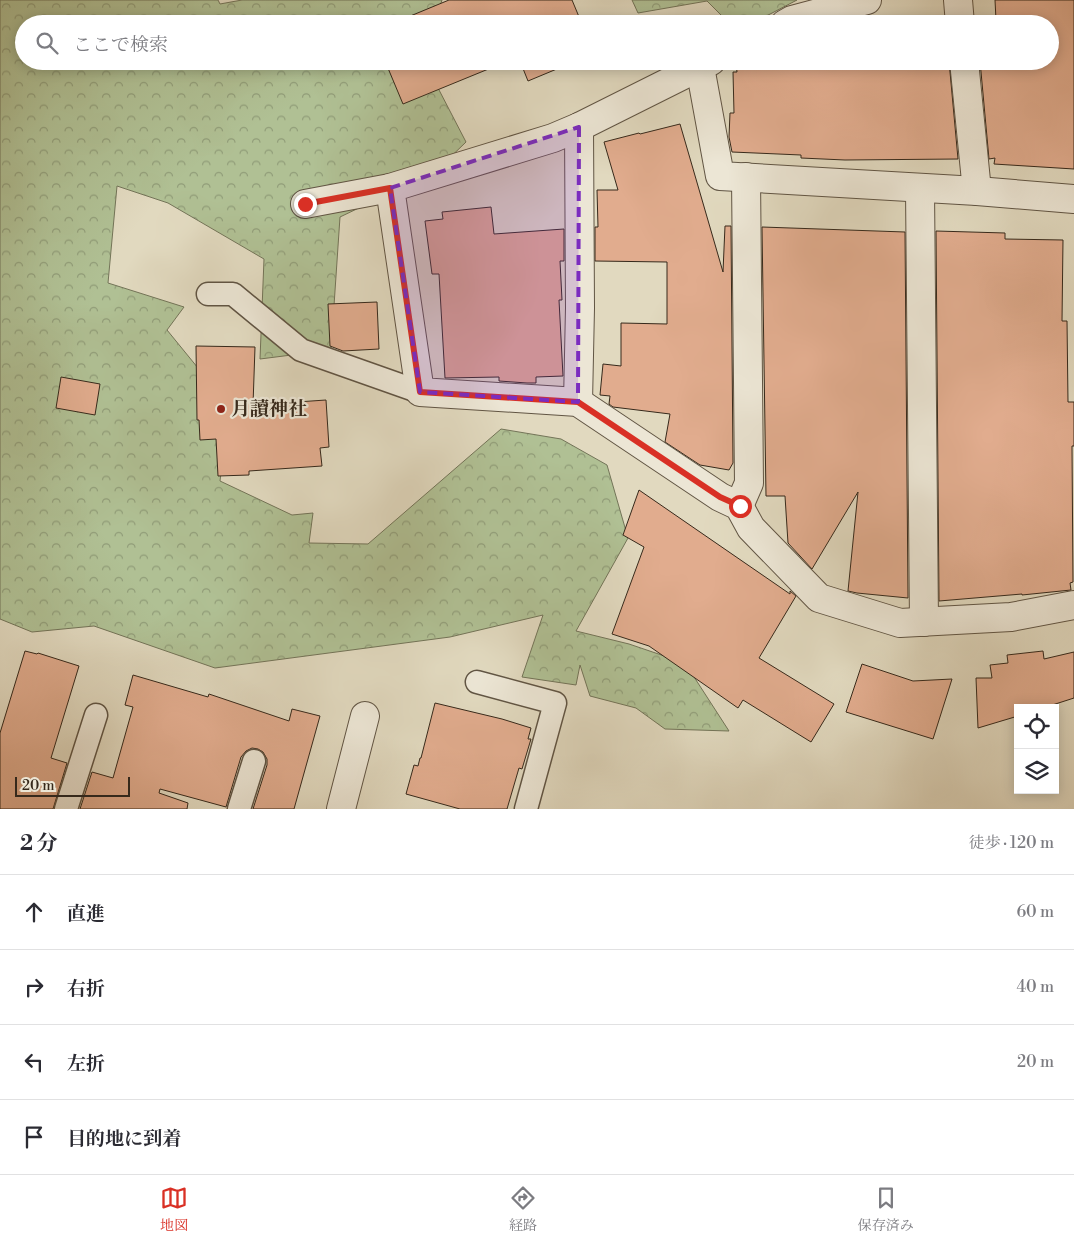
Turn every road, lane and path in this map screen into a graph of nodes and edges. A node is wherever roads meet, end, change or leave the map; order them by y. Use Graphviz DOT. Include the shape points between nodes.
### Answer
graph roads {
  1 [pos="866,0"];
  2 [pos="958,0"];
  3 [pos="810,15"];
  4 [pos="959,15"];
  5 [pos="693,70"];
  6 [pos="707,70"];
  7 [pos="965,70"];
  8 [pos="579,127"];
  9 [pos="746,177"];
  10 [pos="390,188"];
  11 [pos="920,189"];
  12 [pos="977,191"];
  13 [pos="1074,199"];
  14 [pos="305,204"];
  15 [pos="208,294"];
  16 [pos="420,392"];
  17 [pos="578,402"];
  18 [pos="740,506"];
  19 [pos="1074,606"];
  20 [pos="924,622"];
  21 [pos="477,682"];
  22 [pos="96,716"];
  23 [pos="365,716"];
  24 [pos="254,761"];
  25 [pos="66,809"];
  26 [pos="239,809"];
  27 [pos="341,809"];
  28 [pos="526,809"];
  1 -- 3 [label="street"];
  2 -- 4 [label="street"];
  5 -- 8 [label="street"];
  6 -- 9 [label="street" via="720,176"];
  7 -- 12 [label="street"];
  8 -- 10 [label="street"];
  8 -- 17 [label="street"];
  9 -- 11 [label="street"];
  9 -- 18 [label="street" via="749,483"];
  10 -- 14 [label="street"];
  10 -- 16 [label="street"];
  11 -- 12 [label="street"];
  11 -- 20 [label="street"];
  12 -- 13 [label="street"];
  15 -- 16 [label="lane" via="233,294 301,350"];
  16 -- 17 [label="street"];
  17 -- 18 [label="street" via="720,497"];
  18 -- 20 [label="street" via="751,528 818,598 900,623"];
  19 -- 20 [label="street" via="1011,618"];
  21 -- 28 [label="lane" via="555,703"];
  22 -- 25 [label="lane"];
  23 -- 27 [label="street"];
  24 -- 26 [label="lane"];
}
